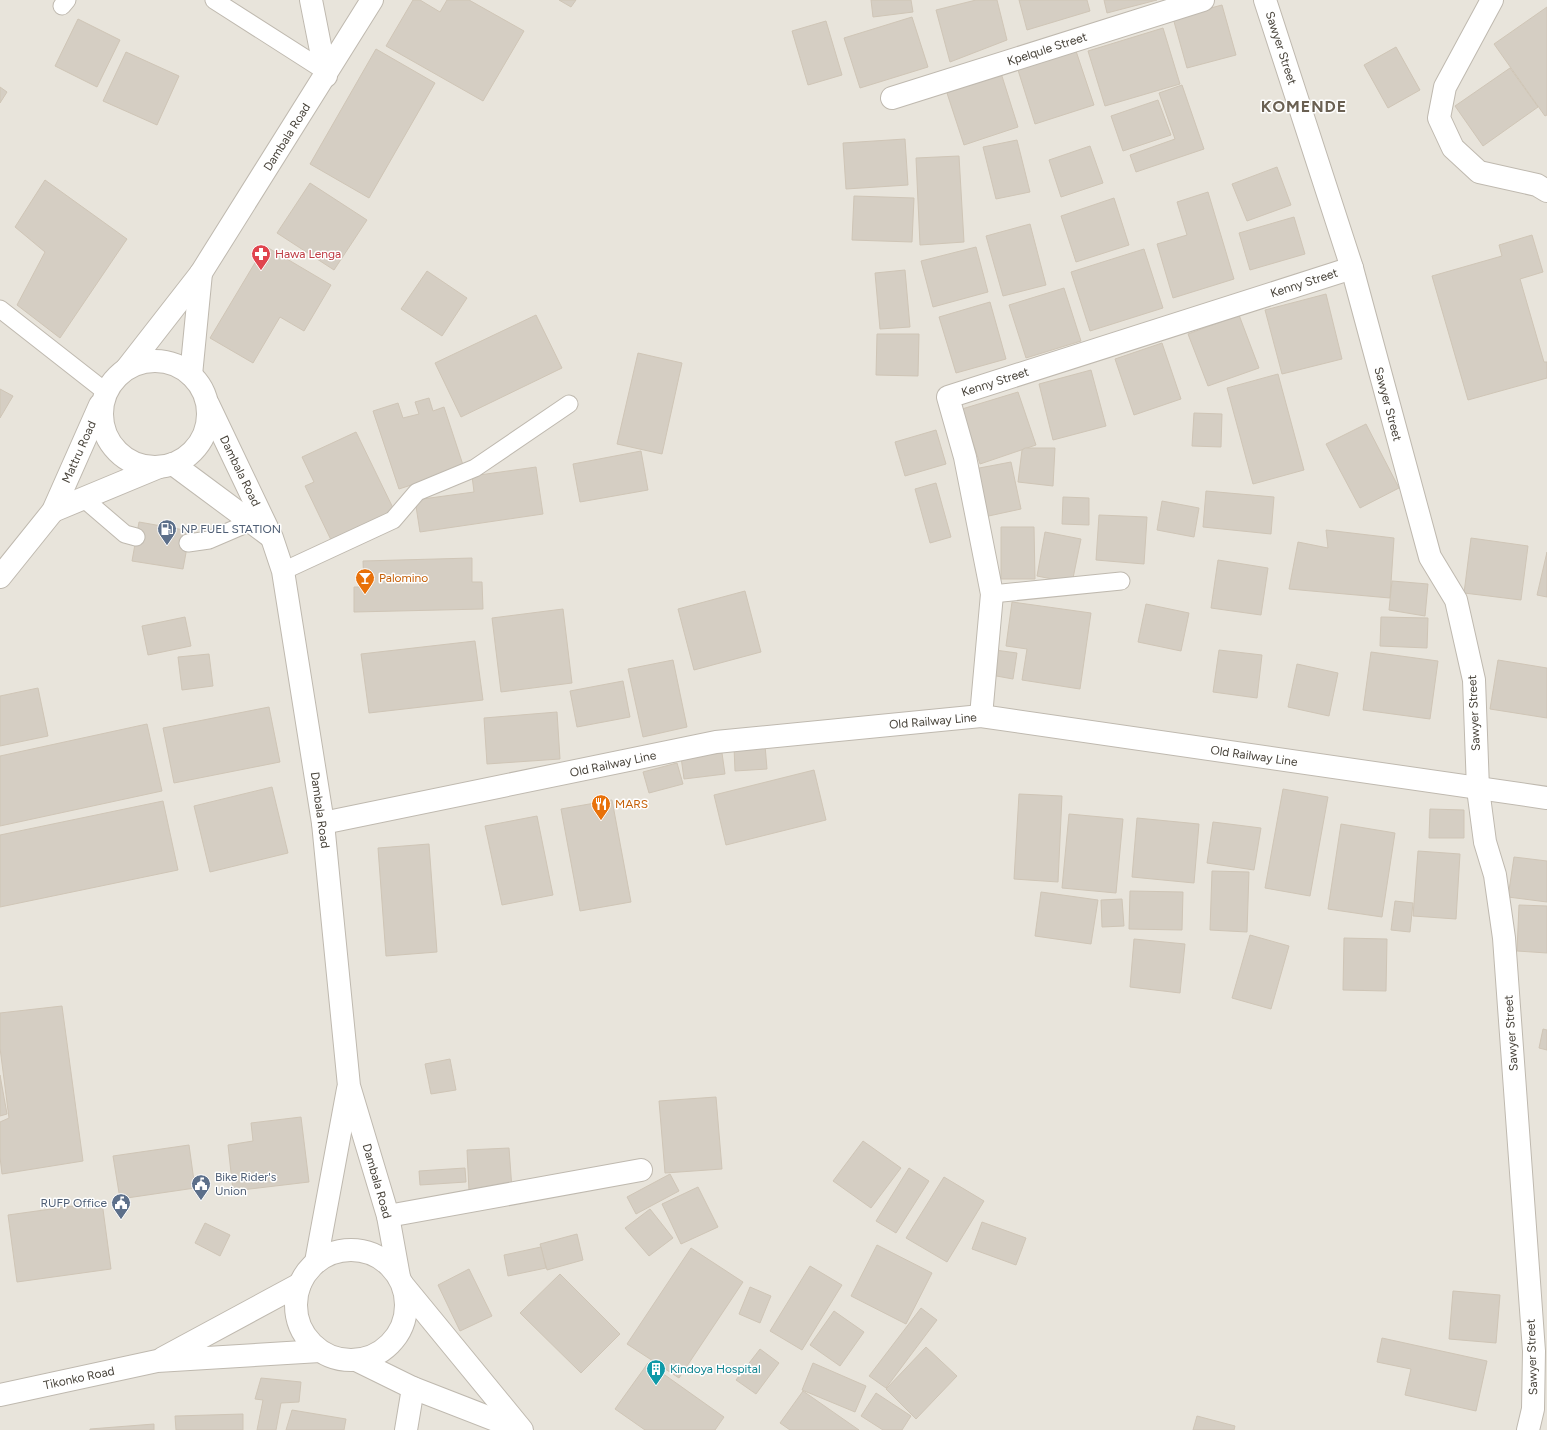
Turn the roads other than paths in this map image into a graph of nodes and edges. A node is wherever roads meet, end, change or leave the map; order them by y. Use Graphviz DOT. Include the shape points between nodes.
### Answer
graph roads {
  1 [pos="214,0"];
  2 [pos="311,0"];
  3 [pos="372,0"];
  4 [pos="1203,0"];
  5 [pos="1265,0"];
  6 [pos="1492,0"];
  7 [pos="325,74"];
  8 [pos="892,98"];
  9 [pos="1547,192"];
  10 [pos="1352,268"];
  11 [pos="201,273"];
  12 [pos="0,309"];
  13 [pos="127,368"];
  14 [pos="192,375"];
  15 [pos="106,392"];
  16 [pos="208,404"];
  17 [pos="569,404"];
  18 [pos="166,465"];
  19 [pos="83,498"];
  20 [pos="53,511"];
  21 [pos="251,522"];
  22 [pos="136,538"];
  23 [pos="272,538"];
  24 [pos="188,543"];
  25 [pos="283,571"];
  26 [pos="0,577"];
  27 [pos="1121,581"];
  28 [pos="992,594"];
  29 [pos="981,716"];
  30 [pos="1478,789"];
  31 [pos="1547,798"];
  32 [pos="323,823"];
  33 [pos="348,1086"];
  34 [pos="642,1170"];
  35 [pos="388,1216"];
  36 [pos="316,1262"];
  37 [pos="401,1281"];
  38 [pos="300,1284"];
  39 [pos="320,1351"];
  40 [pos="356,1360"];
  41 [pos="157,1361"];
  42 [pos="413,1388"];
  43 [pos="0,1395"];
  44 [pos="406,1430"];
  45 [pos="522,1430"];
  46 [pos="1528,1430"];
  1 -- 7 [label="lane"];
  2 -- 7 [label="street"];
  3 -- 7 [label="street, Dambala Road"];
  4 -- 8 [label="street, Kpelqule Street"];
  5 -- 10 [label="street, Sawyer Street"];
  6 -- 9 [label="street" via="1444,87 1439,118 1453,148 1479,172 1537,185"];
  7 -- 11 [label="street, Dambala Road"];
  10 -- 28 [label="street, Kenny Street" via="948,397 964,457"];
  10 -- 30 [label="street, Sawyer Street" via="1430,557 1456,600 1474,680"];
  11 -- 13 [label="street, Dambala Road"];
  11 -- 14 [label="street, Dambala Road"];
  12 -- 15 [label="lane"];
  13 -- 14 [label="street" via="144,361 161,361 177,365"];
  13 -- 15 [label="street" via="115,378"];
  14 -- 16 [label="street" via="202,388"];
  15 -- 18 [label="street" via="101,410 103,428 111,444 124,457 140,465"];
  15 -- 20 [label="street, Mattru Road"];
  16 -- 18 [label="street" via="208,423 201,440 189,454"];
  16 -- 23 [label="street, Dambala Road"];
  17 -- 25 [label="lane" via="475,468 417,492 393,520"];
  18 -- 19 [label="street, Mattru Road"];
  18 -- 21 [label="street, Dambala Road"];
  19 -- 20 [label="street, Mattru Road"];
  19 -- 22 [label="lane" via="125,534"];
  20 -- 26 [label="street, Mattru Road"];
  21 -- 23 [label="street, Dambala Road"];
  21 -- 24 [label="lane" via="209,540"];
  23 -- 25 [label="street, Dambala Road"];
  25 -- 32 [label="street, Dambala Road"];
  27 -- 28 [label="lane"];
  28 -- 29 [label="street, Kenny Street"];
  29 -- 30 [label="street, Old Railway Line"];
  29 -- 32 [label="street, Old Railway Line" via="716,742"];
  30 -- 31 [label="street, Old Railway Line"];
  30 -- 46 [label="street, Sawyer Street" via="1485,842 1495,875 1504,938 1534,1351 1533,1409"];
  32 -- 33 [label="street, Dambala Road"];
  33 -- 35 [label="street, Dambala Road"];
  33 -- 36 [label="street, Dambala Road"];
  34 -- 35 [label="street"];
  35 -- 37 [label="street, Dambala Road"];
  36 -- 37 [label="street" via="333,1253 361,1251 379,1257 393,1269"];
  36 -- 38 [label="street"];
  37 -- 40 [label="street" via="407,1303 401,1330 382,1351 374,1356"];
  37 -- 45 [label="street"];
  38 -- 39 [label="street" via="297,1316 305,1335"];
  38 -- 41 [label="street"];
  39 -- 40 [label="street" via="337,1358"];
  39 -- 41 [label="street"];
  40 -- 42 [label="street"];
  41 -- 43 [label="street, Tikonko Road"];
  42 -- 44 [label="street"];
  42 -- 45 [label="street"];
}
